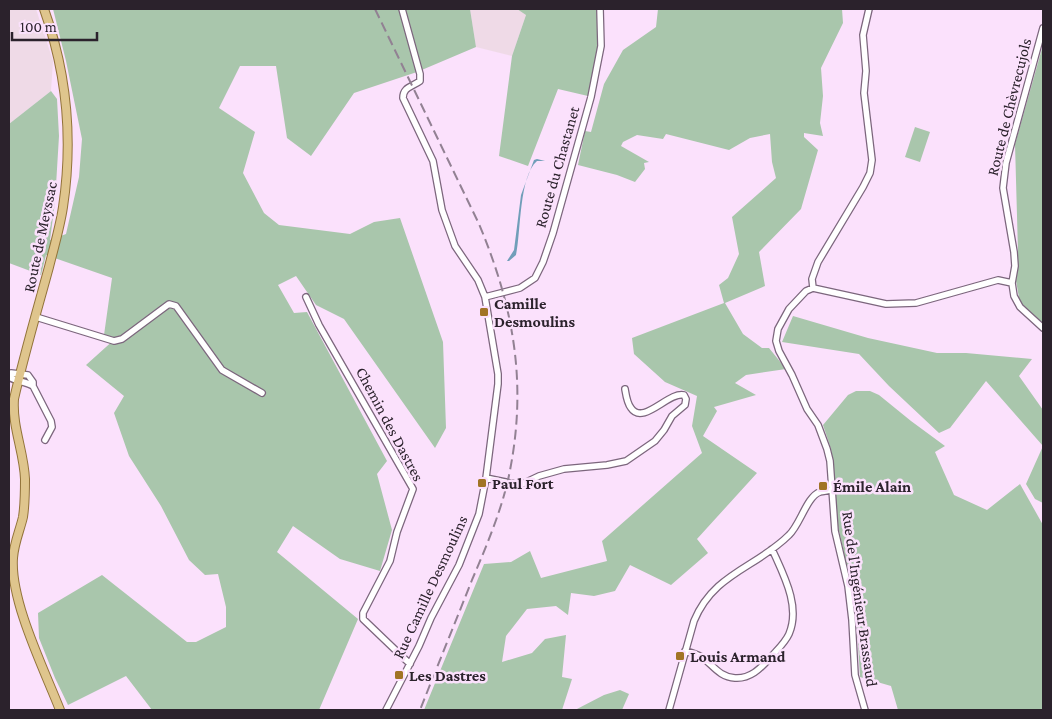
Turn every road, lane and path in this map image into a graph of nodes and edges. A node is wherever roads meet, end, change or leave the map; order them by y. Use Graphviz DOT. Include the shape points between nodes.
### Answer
graph roads {
  1 [pos="44,9"];
  2 [pos="402,9"];
  3 [pos="600,9"];
  4 [pos="868,9"];
  5 [pos="1043,28"];
  6 [pos="1012,283"];
  7 [pos="813,288"];
  8 [pos="306,297"];
  9 [pos="485,297"];
  10 [pos="36,317"];
  11 [pos="1043,328"];
  12 [pos="20,373"];
  13 [pos="9,376"];
  14 [pos="18,382"];
  15 [pos="33,386"];
  16 [pos="625,389"];
  17 [pos="262,393"];
  18 [pos="45,440"];
  19 [pos="486,478"];
  20 [pos="831,490"];
  21 [pos="772,549"];
  22 [pos="685,651"];
  23 [pos="410,664"];
  24 [pos="60,710"];
  25 [pos="386,710"];
  26 [pos="669,710"];
  27 [pos="865,710"];
  1 -- 10 [label="main road, Route de Meyssac" via="56,43 66,100 67,176 58,231"];
  2 -- 9 [label="street, Rue Camille Desmoulins" via="420,74 420,80 406,88 403,98 433,161 442,210 455,246 478,280"];
  3 -- 9 [label="street, Route du Chastanet" via="601,46 591,98 543,262 534,278 520,288"];
  4 -- 7 [label="street" via="863,35 864,93 871,167 863,187 818,262 812,279"];
  5 -- 6 [label="street, Route de Chèvrecujols" via="1004,173 1004,202 1014,252"];
  6 -- 7 [label="street" via="998,280 916,303 886,304"];
  6 -- 11 [label="street, Route de Chèvrecujols" via="1020,307"];
  7 -- 20 [label="street, Rue de l'Ingénieur Brassaud" via="789,309 776,341 827,449"];
  8 -- 23 [label="street, Chemin des Dastres" via="413,489 390,561 363,613 363,618"];
  9 -- 19 [label="street, Rue Camille Desmoulins" via="498,384"];
  10 -- 12 [label="main road, Route de Meyssac"];
  10 -- 17 [label="street" via="114,341 169,304 176,306 222,370"];
  12 -- 13 [label="street"];
  12 -- 14 [label="main road, Route de Meyssac"];
  12 -- 15 [label="street" via="28,375"];
  13 -- 14 [label="street"];
  14 -- 15 [label="street"];
  14 -- 24 [label="main road, Route de Meyssac" via="14,420 24,475 25,502 15,541 13,573 24,617"];
  15 -- 18 [label="street" via="51,421 52,427"];
  16 -- 19 [label="street" via="629,406 639,413 656,408 678,394 686,399 685,405 672,416 655,441 626,461 564,469 520,486"];
  19 -- 23 [label="street, Rue Camille Desmoulins" via="479,514 464,553"];
  20 -- 21 [label="street" via="813,496 791,534"];
  20 -- 27 [label="street, Rue de l'Ingénieur Brassaud" via="835,531 849,594 855,675"];
  21 -- 22 [label="street" via="720,584 707,598 694,621"];
  21 -- 22 [label="street" via="792,604 789,633 783,643 760,669 743,678 724,676 700,656"];
  22 -- 26 [label="street"];
  23 -- 25 [label="street, Rue Camille Desmoulins"];
}
